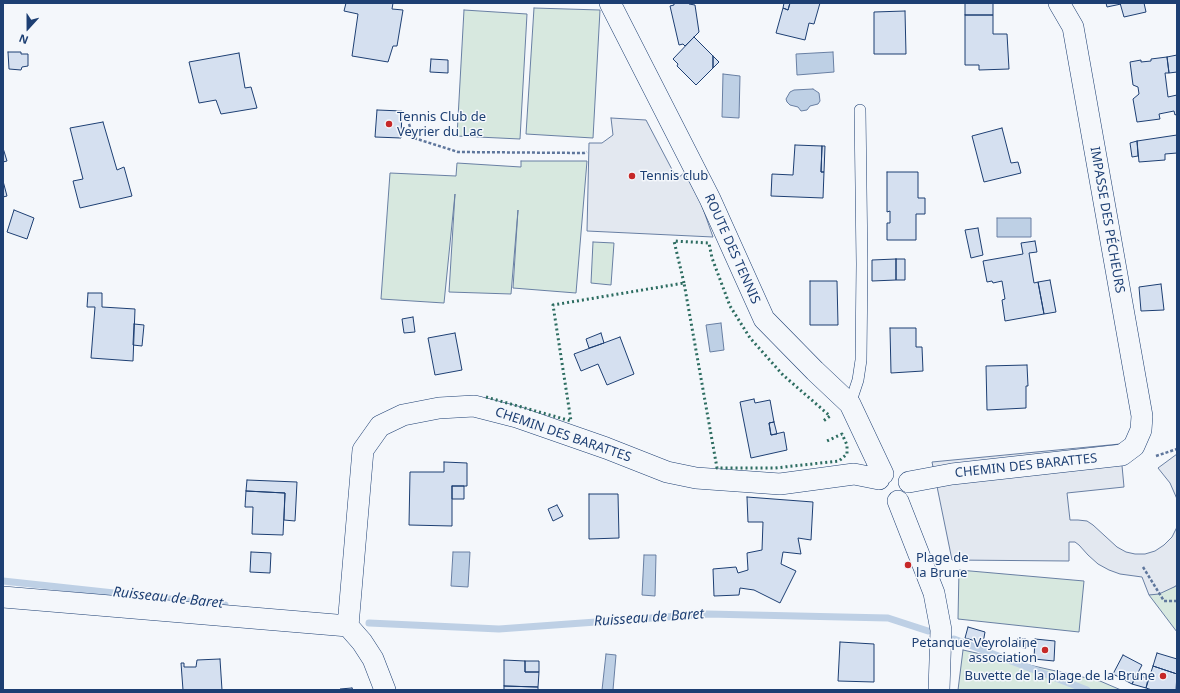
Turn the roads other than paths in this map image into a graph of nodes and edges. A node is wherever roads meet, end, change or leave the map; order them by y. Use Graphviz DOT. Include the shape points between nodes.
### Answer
graph roads {
  1 [pos="610,3"];
  2 [pos="1059,3"];
  3 [pos="860,110"];
  4 [pos="850,404"];
  5 [pos="1137,440"];
  6 [pos="881,476"];
  7 [pos="909,482"];
  8 [pos="898,501"];
  9 [pos="3,597"];
  10 [pos="348,626"];
  11 [pos="385,690"];
  12 [pos="939,690"];
  1 -- 4 [label="street, ROUTE DES TENNIS" via="710,199 764,319"];
  2 -- 5 [label="street, IMPASSE DES PÉCHEURS" via="1073,28 1142,416"];
  3 -- 4 [label="lane" via="861,360"];
  4 -- 6 [label="street, ROUTE DES TENNIS"];
  5 -- 7 [label="street, CHEMIN DES BARATTES" via="1130,450 1122,455 952,474"];
  6 -- 7 [label="street" via="891,470 900,471 907,476"];
  6 -- 8 [label="street" via="878,487 881,496 888,501"];
  6 -- 10 [label="street, CHEMIN DES BARATTES" via="854,474 780,484 696,478 668,472 517,417 474,406 439,408 403,415 380,426 363,450"];
  7 -- 8 [label="street" via="908,493 905,498"];
  8 -- 12 [label="street" via="934,593 941,630"];
  9 -- 10 [label="street"];
  10 -- 11 [label="street" via="373,659"];
}
